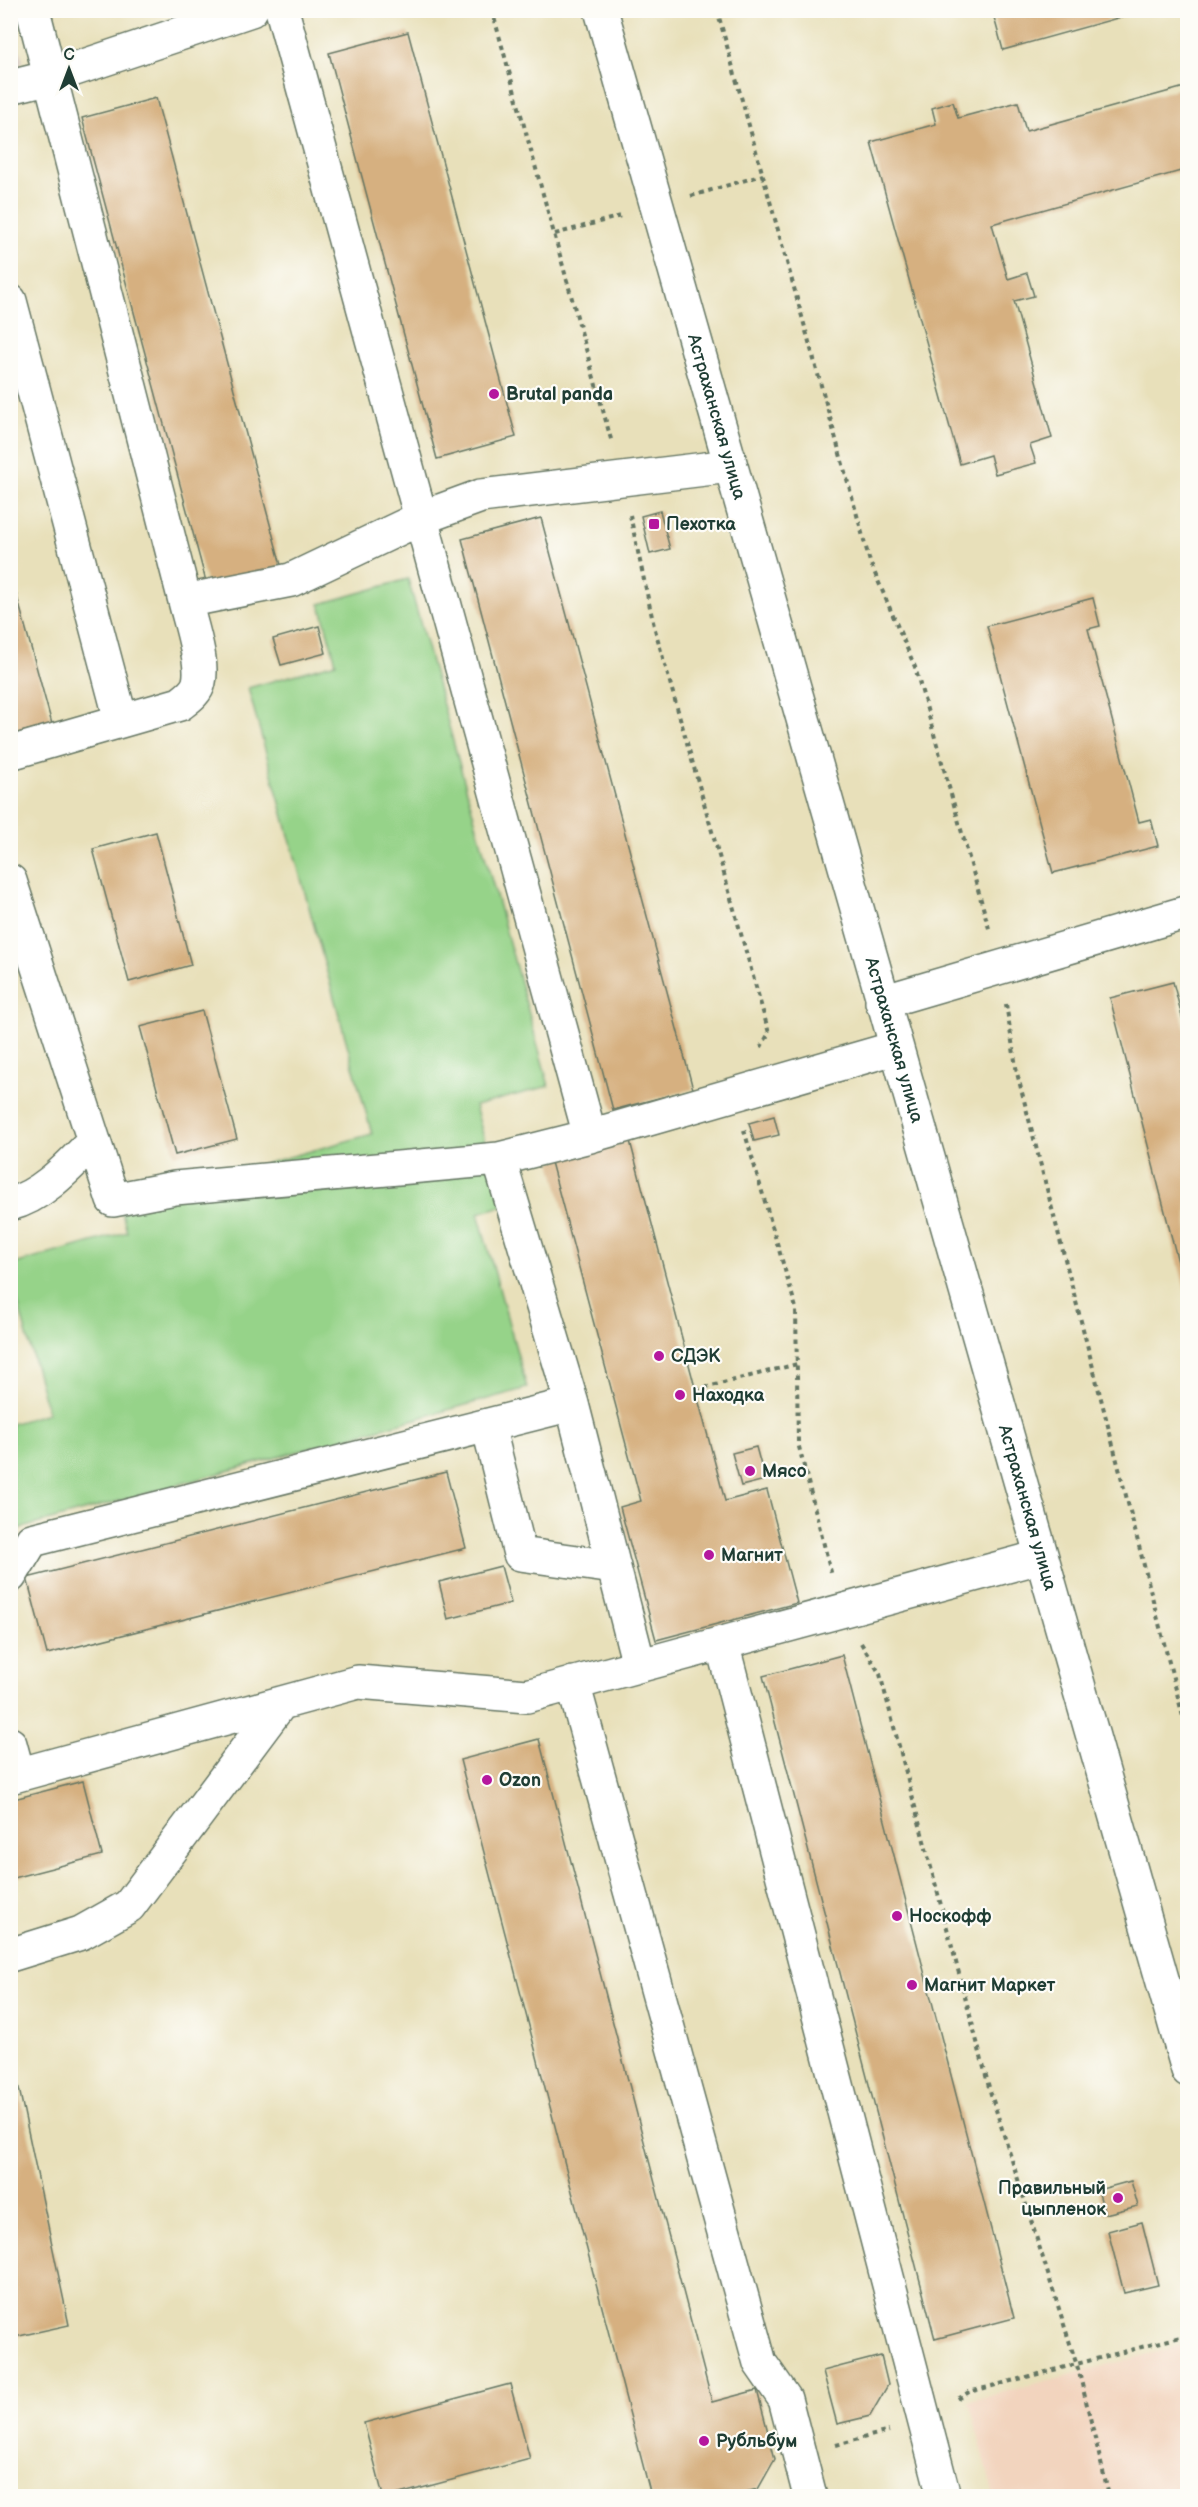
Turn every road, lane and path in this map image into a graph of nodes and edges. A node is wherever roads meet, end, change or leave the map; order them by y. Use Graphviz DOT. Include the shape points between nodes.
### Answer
graph roads {
  1 [pos="33,10"];
  2 [pos="251,10"];
  3 [pos="282,10"];
  4 [pos="492,10"];
  5 [pos="601,10"];
  6 [pos="717,10"];
  7 [pos="51,77"];
  8 [pos="10,87"];
  9 [pos="10,301"];
  10 [pos="730,466"];
  11 [pos="622,479"];
  12 [pos="421,518"];
  13 [pos="185,601"];
  14 [pos="121,720"];
  15 [pos="10,753"];
  16 [pos="10,881"];
  17 [pos="1188,912"];
  18 [pos="1000,969"];
  19 [pos="882,1002"];
  20 [pos="895,1048"];
  21 [pos="734,1094"];
  22 [pos="590,1136"];
  23 [pos="94,1141"];
  24 [pos="499,1159"];
  25 [pos="10,1204"];
  26 [pos="797,1364"];
  27 [pos="696,1390"];
  28 [pos="572,1404"];
  29 [pos="488,1425"];
  30 [pos="1040,1557"];
  31 [pos="614,1567"];
  32 [pos="10,1576"];
  33 [pos="841,1611"];
  34 [pos="722,1643"];
  35 [pos="639,1665"];
  36 [pos="573,1683"];
  37 [pos="281,1703"];
  38 [pos="1188,1736"];
  39 [pos="13,1765"];
  40 [pos="10,1955"];
  41 [pos="1188,2070"];
  42 [pos="1188,2335"];
  43 [pos="1076,2364"];
  44 [pos="924,2422"];
  45 [pos="809,2491"];
  46 [pos="944,2496"];
  47 [pos="1109,2496"];
  1 -- 7 [label="main road"];
  2 -- 7 [label="main road"];
  3 -- 12 [label="main road"];
  4 -- 11 [label="path"];
  5 -- 10 [label="main road, Астраханская улица"];
  6 -- 18 [label="path" via="870,562 915,667"];
  7 -- 8 [label="main road"];
  7 -- 13 [label="main road"];
  9 -- 14 [label="main road"];
  10 -- 11 [label="main road"];
  10 -- 19 [label="main road, Астраханская улица"];
  11 -- 12 [label="main road" via="481,496"];
  11 -- 21 [label="path" via="654,626 769,1033"];
  12 -- 13 [label="main road" via="291,580"];
  12 -- 22 [label="main road"];
  13 -- 14 [label="main road" via="199,665 194,694 180,704"];
  14 -- 15 [label="main road"];
  16 -- 23 [label="main road"];
  17 -- 18 [label="main road"];
  18 -- 19 [label="main road"];
  18 -- 38 [label="path" via="1017,1073"];
  19 -- 20 [label="main road, Астраханская улица"];
  20 -- 21 [label="main road"];
  20 -- 30 [label="main road, Астраханская улица"];
  21 -- 22 [label="main road"];
  21 -- 26 [label="path" via="796,1308"];
  22 -- 24 [label="main road"];
  23 -- 24 [label="main road" via="113,1200 175,1188"];
  23 -- 25 [label="main road" via="61,1173"];
  24 -- 28 [label="main road"];
  26 -- 27 [label="path"];
  26 -- 33 [label="path" via="798,1443"];
  28 -- 29 [label="main road"];
  28 -- 31 [label="main road"];
  29 -- 31 [label="main road" via="520,1554"];
  29 -- 32 [label="main road" via="32,1540"];
  30 -- 33 [label="main road"];
  30 -- 41 [label="main road, Астраханская улица"];
  31 -- 35 [label="main road"];
  33 -- 34 [label="main road"];
  33 -- 43 [label="path" via="880,1674 990,2091"];
  34 -- 35 [label="main road"];
  34 -- 44 [label="main road"];
  35 -- 36 [label="main road"];
  36 -- 37 [label="main road" via="527,1696 358,1682"];
  36 -- 45 [label="main road" via="760,2363 785,2399"];
  37 -- 39 [label="main road"];
  37 -- 40 [label="main road" via="129,1906 81,1934"];
  42 -- 43 [label="path"];
  43 -- 44 [label="path" via="969,2392"];
  43 -- 47 [label="path"];
  44 -- 45 [label="path" via="837,2444"];
  44 -- 46 [label="main road"];
}
